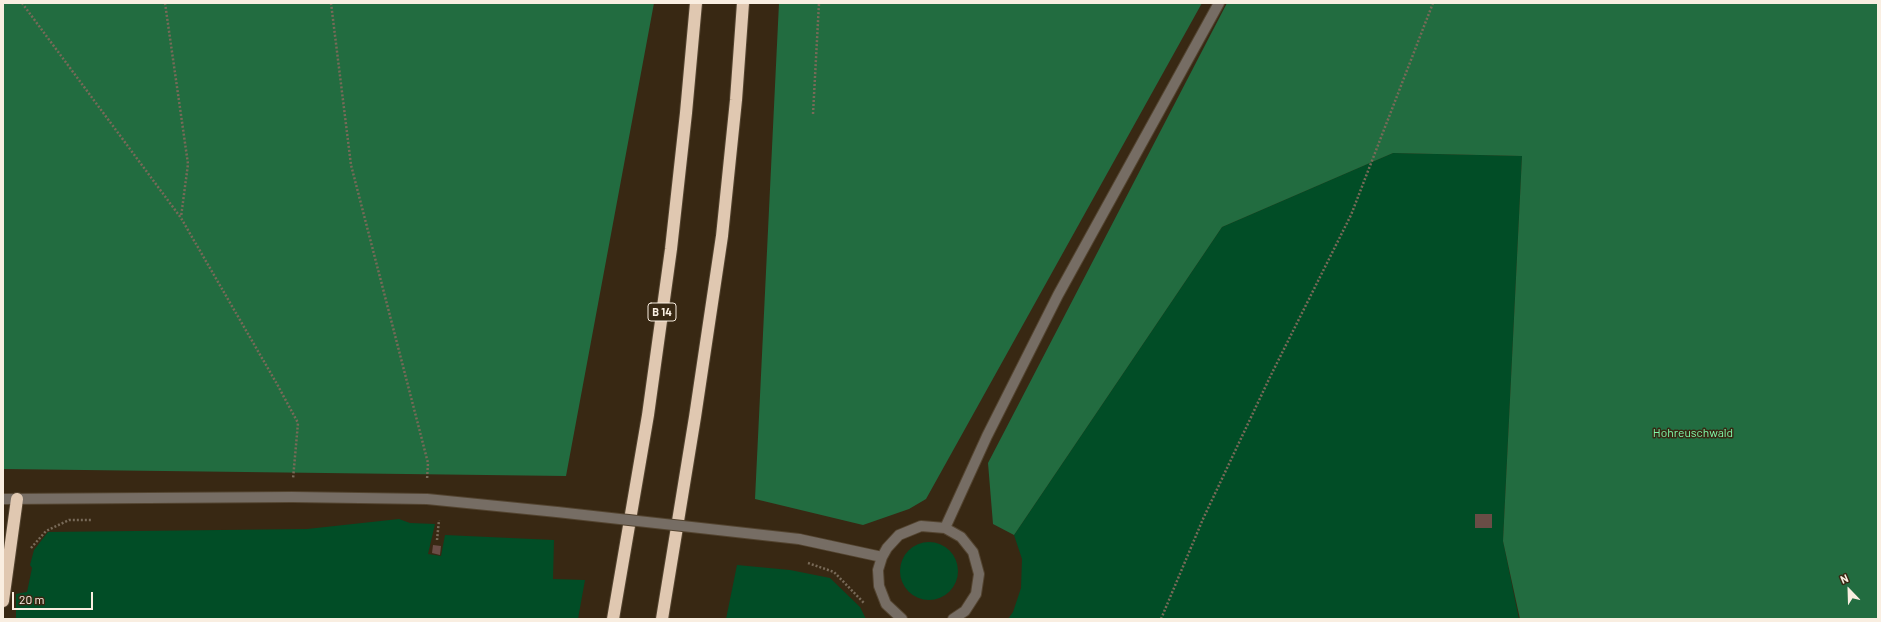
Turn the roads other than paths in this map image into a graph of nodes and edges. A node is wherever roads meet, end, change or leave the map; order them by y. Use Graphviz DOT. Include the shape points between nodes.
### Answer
graph roads {
  1 [pos="696,3"];
  2 [pos="744,3"];
  3 [pos="1219,3"];
  4 [pos="3,499"];
  5 [pos="17,499"];
  6 [pos="945,528"];
  7 [pos="882,557"];
  8 [pos="3,601"];
  9 [pos="613,619"];
  10 [pos="662,619"];
  11 [pos="902,619"];
  12 [pos="953,619"];
  1 -- 9 [label="highway, B 14" via="671,249 648,415"];
  2 -- 10 [label="highway" via="722,236"];
  3 -- 6 [label="street" via="1058,295 987,436"];
  4 -- 5 [label="street"];
  5 -- 7 [label="street, bridge" via="427,499 799,539"];
  5 -- 8 [label="highway"];
  6 -- 7 [label="street" via="920,526 899,535"];
  6 -- 12 [label="street" via="961,537 973,552 979,574 976,594 965,611"];
  7 -- 11 [label="street" via="878,570 879,586 886,604"];
}
